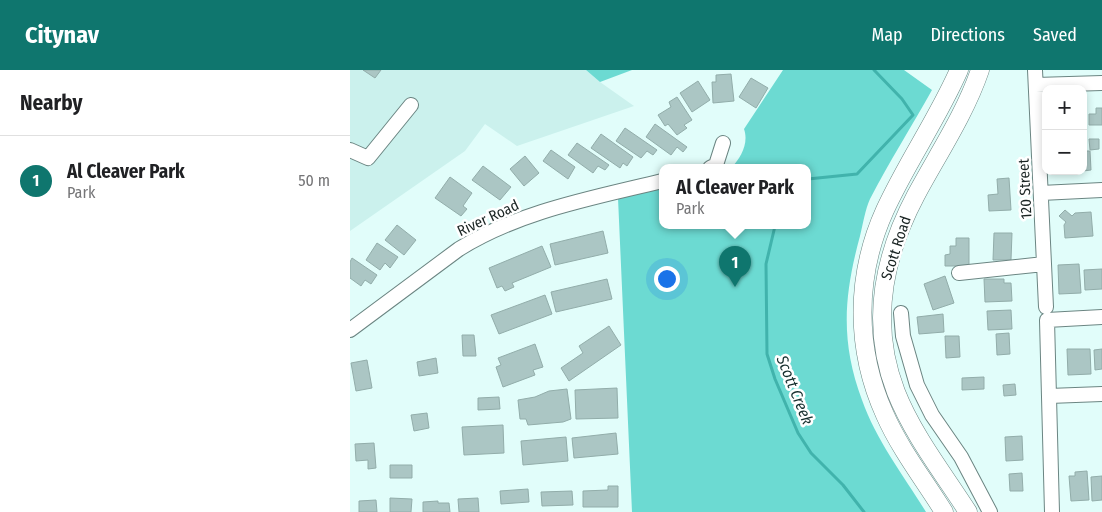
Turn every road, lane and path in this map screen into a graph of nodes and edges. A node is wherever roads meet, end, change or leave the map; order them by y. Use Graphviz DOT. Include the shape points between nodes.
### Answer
graph roads {
  1 [pos="960,70"];
  2 [pos="980,70"];
  3 [pos="1035,70"];
  4 [pos="1102,83"];
  5 [pos="1036,85"];
  6 [pos="411,105"];
  7 [pos="723,143"];
  8 [pos="350,150"];
  9 [pos="716,164"];
  10 [pos="659,182"];
  11 [pos="1102,190"];
  12 [pos="1041,193"];
  13 [pos="1044,264"];
  14 [pos="959,273"];
  15 [pos="901,313"];
  16 [pos="1046,313"];
  17 [pos="1102,317"];
  18 [pos="350,330"];
  19 [pos="1102,394"];
  20 [pos="1049,396"];
  21 [pos="944,512"];
  22 [pos="968,512"];
  23 [pos="990,512"];
  24 [pos="1052,512"];
  1 -- 21 [label="main road, Scott Road" via="879,223 862,295 866,355 878,398 895,434"];
  2 -- 22 [label="main road, Scott Road" via="968,101 895,239 883,288 882,311 885,353 896,392"];
  3 -- 5 [label="street, 120 Street"];
  4 -- 5 [label="street"];
  5 -- 12 [label="street, 120 Street"];
  6 -- 8 [label="street" via="368,158"];
  7 -- 9 [label="street"];
  10 -- 18 [label="street, River Road" via="508,223 459,250"];
  11 -- 12 [label="street"];
  12 -- 13 [label="street, 120 Street"];
  13 -- 14 [label="street"];
  13 -- 16 [label="street, 120 Street"];
  15 -- 23 [label="street" via="903,336 917,385"];
  16 -- 17 [label="street"];
  16 -- 20 [label="street, 120 Street"];
  19 -- 20 [label="street"];
  20 -- 24 [label="street, 120 Street"];
}
